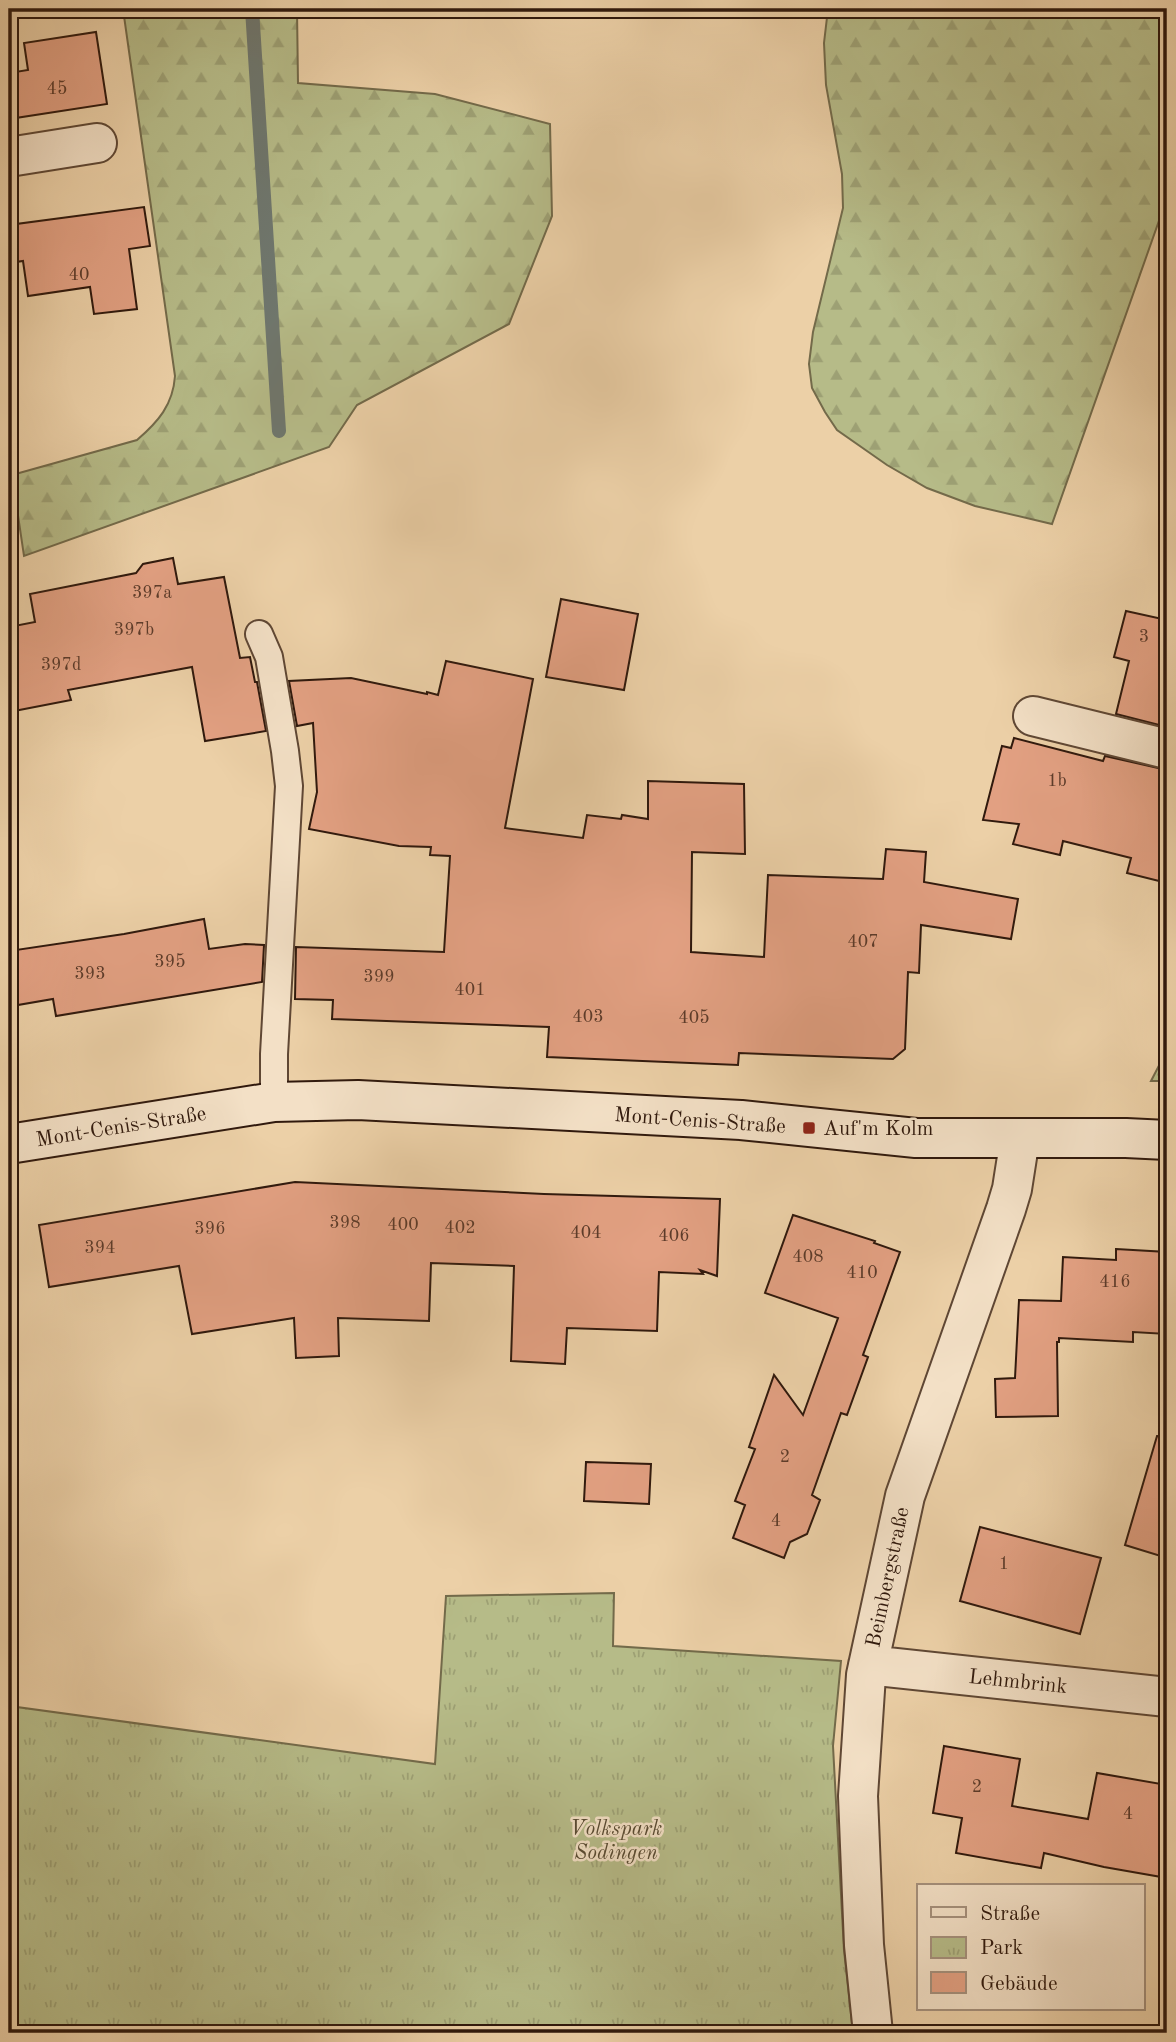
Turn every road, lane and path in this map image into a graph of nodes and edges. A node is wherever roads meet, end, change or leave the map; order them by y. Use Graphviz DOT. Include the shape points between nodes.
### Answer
graph roads {
  1 [pos="97,143"];
  2 [pos="9,157"];
  3 [pos="259,634"];
  4 [pos="1033,716"];
  5 [pos="1167,749"];
  6 [pos="274,1102"];
  7 [pos="1020,1138"];
  8 [pos="1167,1140"];
  9 [pos="9,1144"];
  10 [pos="868,1665"];
  11 [pos="1167,1697"];
  12 [pos="873,2033"];
  1 -- 2 [label="street"];
  3 -- 6 [label="lane" via="270,657 289,786"];
  4 -- 5 [label="street"];
  6 -- 7 [label="street, Mont-Cenis-Straße" via="358,1100 741,1120 916,1138"];
  6 -- 9 [label="street, Mont-Cenis-Straße"];
  7 -- 8 [label="street, Mont-Cenis-Straße"];
  7 -- 10 [label="street, Beimbergstraße" via="1006,1209 905,1496"];
  10 -- 11 [label="street, Lehmbrink"];
  10 -- 12 [label="street, Beimbergstraße" via="858,1796"];
}
